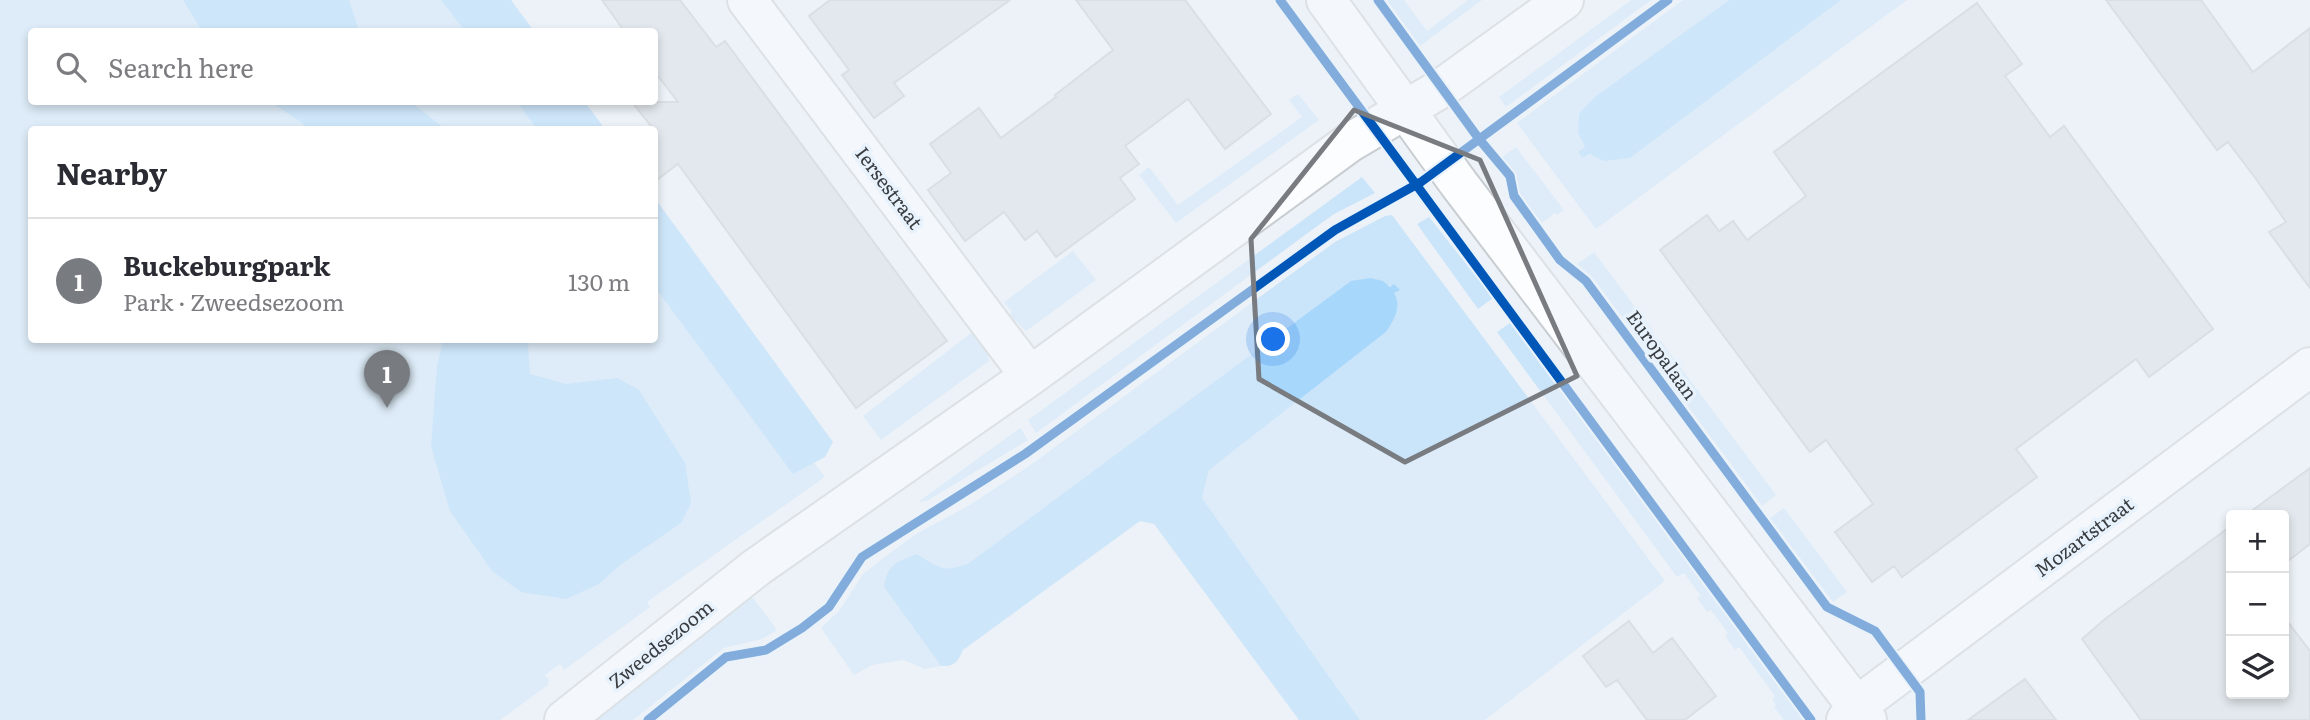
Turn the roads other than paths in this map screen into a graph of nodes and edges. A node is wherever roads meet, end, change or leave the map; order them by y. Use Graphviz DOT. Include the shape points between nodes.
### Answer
graph roads {
  1 [pos="747,0"];
  2 [pos="1326,0"];
  3 [pos="1564,0"];
  4 [pos="1404,110"];
  5 [pos="2310,367"];
  6 [pos="1030,376"];
  7 [pos="1857,715"];
  8 [pos="564,720"];
  1 -- 6 [label="street, Iersestraat"];
  2 -- 4 [label="street"];
  3 -- 4 [label="street"];
  4 -- 6 [label="street" via="1349,143"];
  4 -- 7 [label="street"];
  5 -- 7 [label="street, Mozartstraat"];
  6 -- 8 [label="street, Zweedsezoom" via="757,567"];
}
